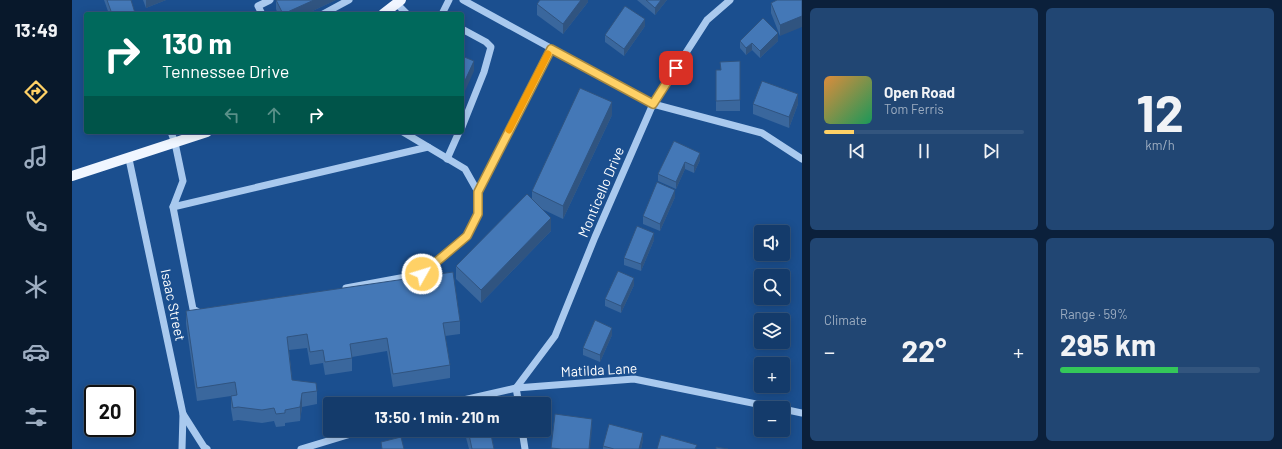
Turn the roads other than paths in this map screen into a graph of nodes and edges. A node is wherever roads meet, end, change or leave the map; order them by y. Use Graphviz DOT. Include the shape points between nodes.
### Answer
graph roads {
  1 [pos="270,0"];
  2 [pos="449,0"];
  3 [pos="463,0"];
  4 [pos="730,0"];
  5 [pos="345,1"];
  6 [pos="399,2"];
  7 [pos="261,12"];
  8 [pos="322,12"];
  9 [pos="386,12"];
  10 [pos="406,12"];
  11 [pos="443,12"];
  12 [pos="464,30"];
  13 [pos="551,49"];
  14 [pos="653,104"];
  15 [pos="464,121"];
  16 [pos="172,134"];
  17 [pos="201,134"];
  18 [pos="405,134"];
  19 [pos="459,134"];
  20 [pos="175,143"];
  21 [pos="428,147"];
  22 [pos="129,158"];
  23 [pos="447,158"];
  24 [pos="802,159"];
  25 [pos="72,176"];
  26 [pos="478,192"];
  27 [pos="173,207"];
  28 [pos="337,289"];
  29 [pos="208,313"];
  30 [pos="516,388"];
  31 [pos="477,397"];
  32 [pos="518,397"];
  33 [pos="754,404"];
  34 [pos="790,410"];
  35 [pos="802,413"];
  36 [pos="183,414"];
  37 [pos="341,437"];
  38 [pos="523,437"];
  39 [pos="182,449"];
  40 [pos="207,449"];
  41 [pos="301,449"];
  42 [pos="525,449"];
  1 -- 7 [label="street" via="258,6"];
  2 -- 11 [label="street"];
  3 -- 13 [label="street"];
  4 -- 14 [label="street, Monticello Drive" via="707,20"];
  5 -- 8 [label="street"];
  6 -- 9 [label="main road"];
  6 -- 10 [label="street"];
  12 -- 15 [label="street" via="491,47"];
  13 -- 14 [label="street"];
  13 -- 26 [label="street"];
  14 -- 24 [label="street" via="762,133"];
  14 -- 30 [label="street, Monticello Drive" via="555,336"];
  16 -- 20 [label="street"];
  17 -- 20 [label="main road"];
  18 -- 21 [label="street"];
  19 -- 23 [label="street"];
  20 -- 22 [label="main road"];
  20 -- 27 [label="street" via="183,181"];
  21 -- 23 [label="street"];
  21 -- 27 [label="street"];
  22 -- 25 [label="main road"];
  22 -- 36 [label="street, Isaac Street"];
  23 -- 26 [label="street" via="465,169"];
  26 -- 28 [label="street" via="478,214 467,236 422,274"];
  27 -- 29 [label="street" via="193,309 202,314"];
  30 -- 31 [label="street, Matilda Lane"];
  30 -- 32 [label="street"];
  30 -- 33 [label="street, Matilda Lane" via="634,379"];
  34 -- 35 [label="street"];
  36 -- 39 [label="street"];
  36 -- 40 [label="street, Isaac Street"];
  37 -- 41 [label="street"];
  38 -- 42 [label="street"];
}
